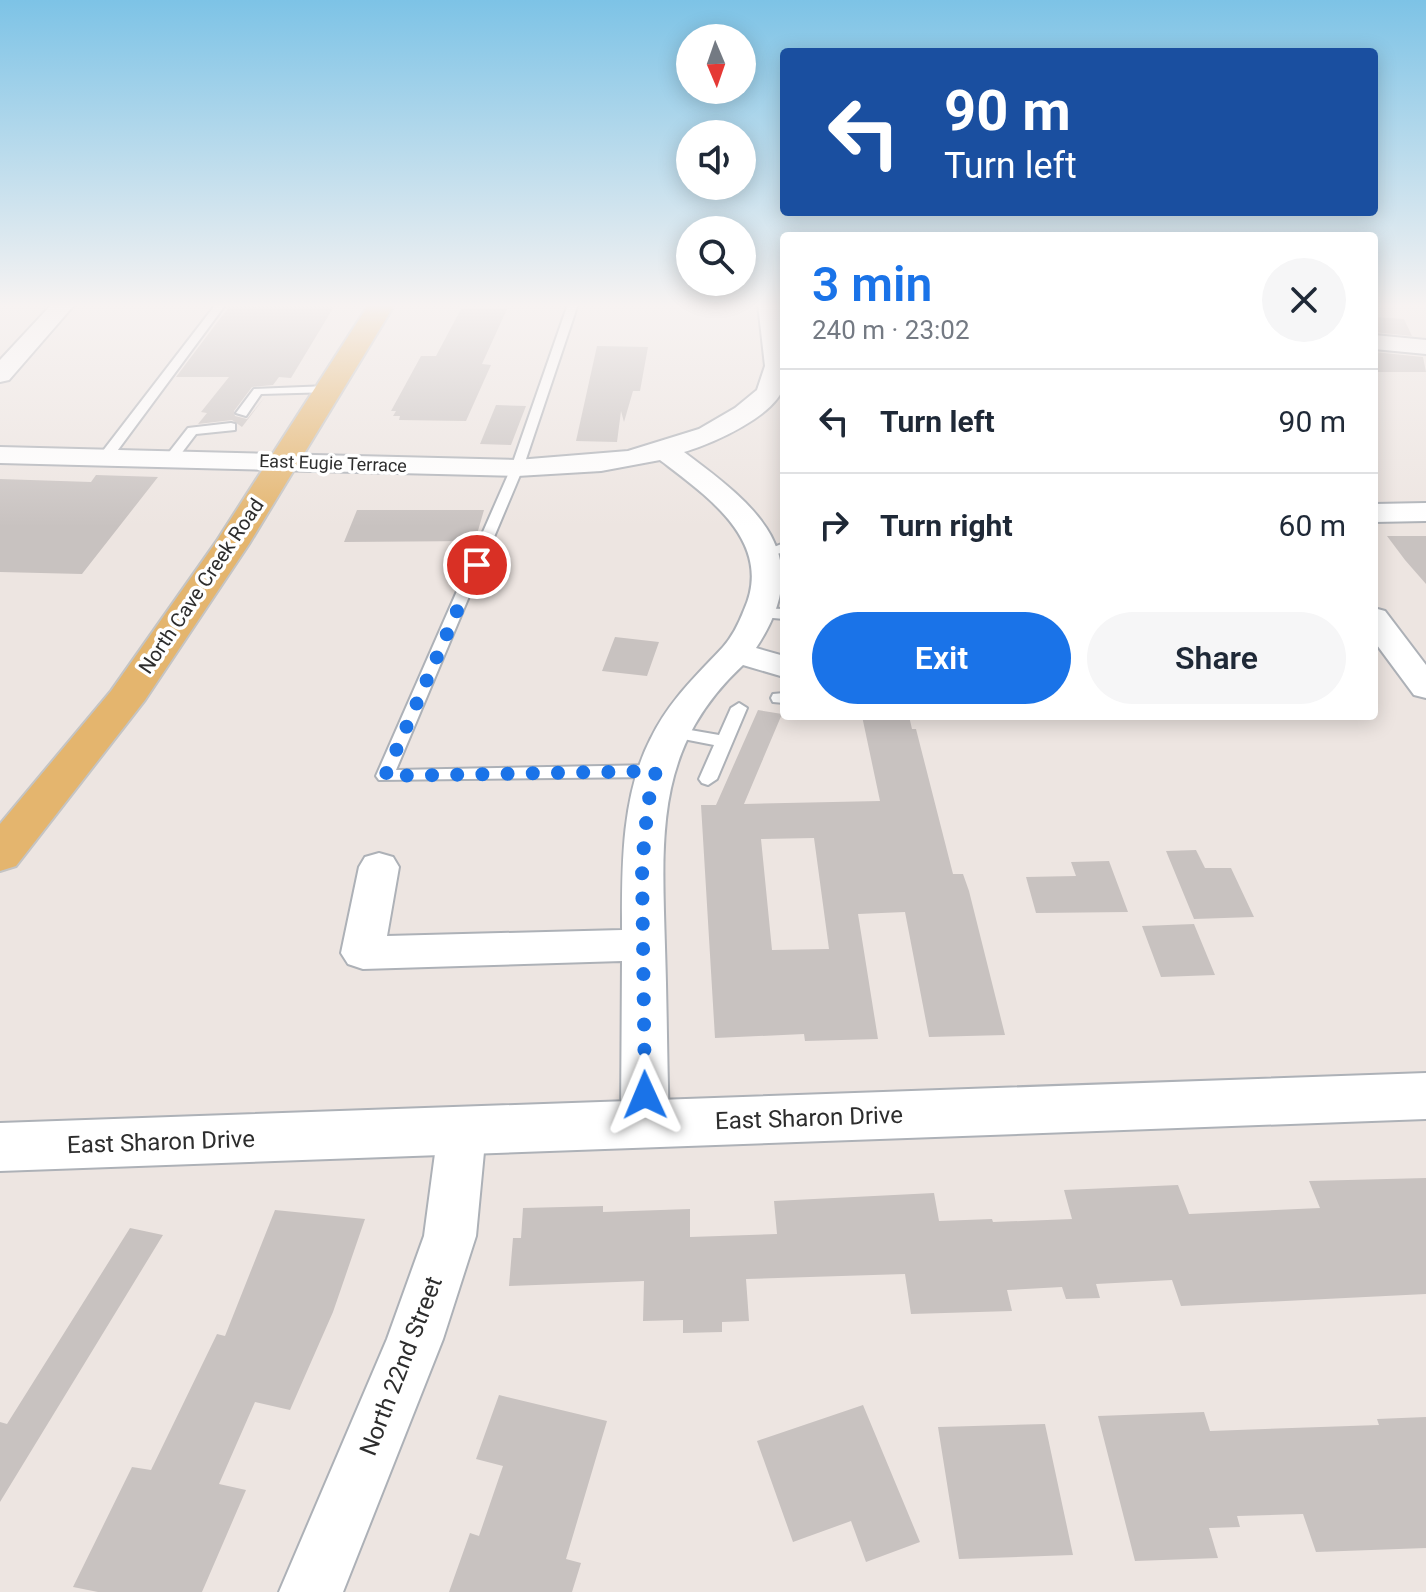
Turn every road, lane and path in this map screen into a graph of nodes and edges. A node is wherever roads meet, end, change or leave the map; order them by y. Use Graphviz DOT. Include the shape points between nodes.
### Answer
graph roads {
  1 [pos="165,378"];
  2 [pos="335,378"];
  3 [pos="548,378"];
  4 [pos="774,378"];
  5 [pos="328,390"];
  6 [pos="242,413"];
  7 [pos="231,427"];
  8 [pos="664,450"];
  9 [pos="0,455"];
  10 [pos="104,459"];
  11 [pos="169,460"];
  12 [pos="282,462"];
  13 [pos="517,468"];
  14 [pos="1426,512"];
  15 [pos="1378,513"];
  16 [pos="774,563"];
  17 [pos="771,614"];
  18 [pos="1378,623"];
  19 [pos="737,653"];
  20 [pos="1378,668"];
  21 [pos="1418,677"];
  22 [pos="780,686"];
  23 [pos="739,708"];
  24 [pos="673,732"];
  25 [pos="724,741"];
  26 [pos="656,771"];
  27 [pos="708,779"];
  28 [pos="0,855"];
  29 [pos="379,867"];
  30 [pos="643,945"];
  31 [pos="1426,1096"];
  32 [pos="645,1124"];
  33 [pos="462,1131"];
  34 [pos="0,1147"];
  35 [pos="311,1592"];
  1 -- 10 [label="lane"];
  2 -- 5 [label="main road, North Cave Creek Road"];
  3 -- 13 [label="lane"];
  4 -- 8 [label="street, East Eugie Terrace" via="763,399 710,435"];
  5 -- 6 [label="lane" via="258,391"];
  5 -- 12 [label="main road, North Cave Creek Road"];
  7 -- 11 [label="lane" via="192,431"];
  8 -- 13 [label="street, East Eugie Terrace" via="614,463"];
  8 -- 16 [label="street" via="742,514"];
  9 -- 10 [label="street, East Eugie Terrace"];
  10 -- 11 [label="street, East Eugie Terrace"];
  11 -- 12 [label="street, East Eugie Terrace"];
  12 -- 13 [label="street, East Eugie Terrace"];
  12 -- 28 [label="main road, North Cave Creek Road" via="125,700"];
  13 -- 26 [label="lane" via="385,776"];
  14 -- 15 [label="street"];
  16 -- 17 [label="street" via="767,590"];
  17 -- 19 [label="street"];
  18 -- 21 [label="street"];
  19 -- 22 [label="street"];
  19 -- 24 [label="street" via="710,677"];
  20 -- 21 [label="street"];
  23 -- 25 [label="lane"];
  24 -- 25 [label="lane"];
  24 -- 26 [label="street"];
  25 -- 27 [label="lane"];
  26 -- 30 [label="street" via="643,855"];
  29 -- 30 [label="street" via="363,953"];
  30 -- 32 [label="street"];
  31 -- 32 [label="street, East Sharon Drive"];
  32 -- 33 [label="street, East Sharon Drive"];
  33 -- 34 [label="street, East Sharon Drive"];
  33 -- 35 [label="street, North 22nd Street" via="450,1236 415,1339"];
}
